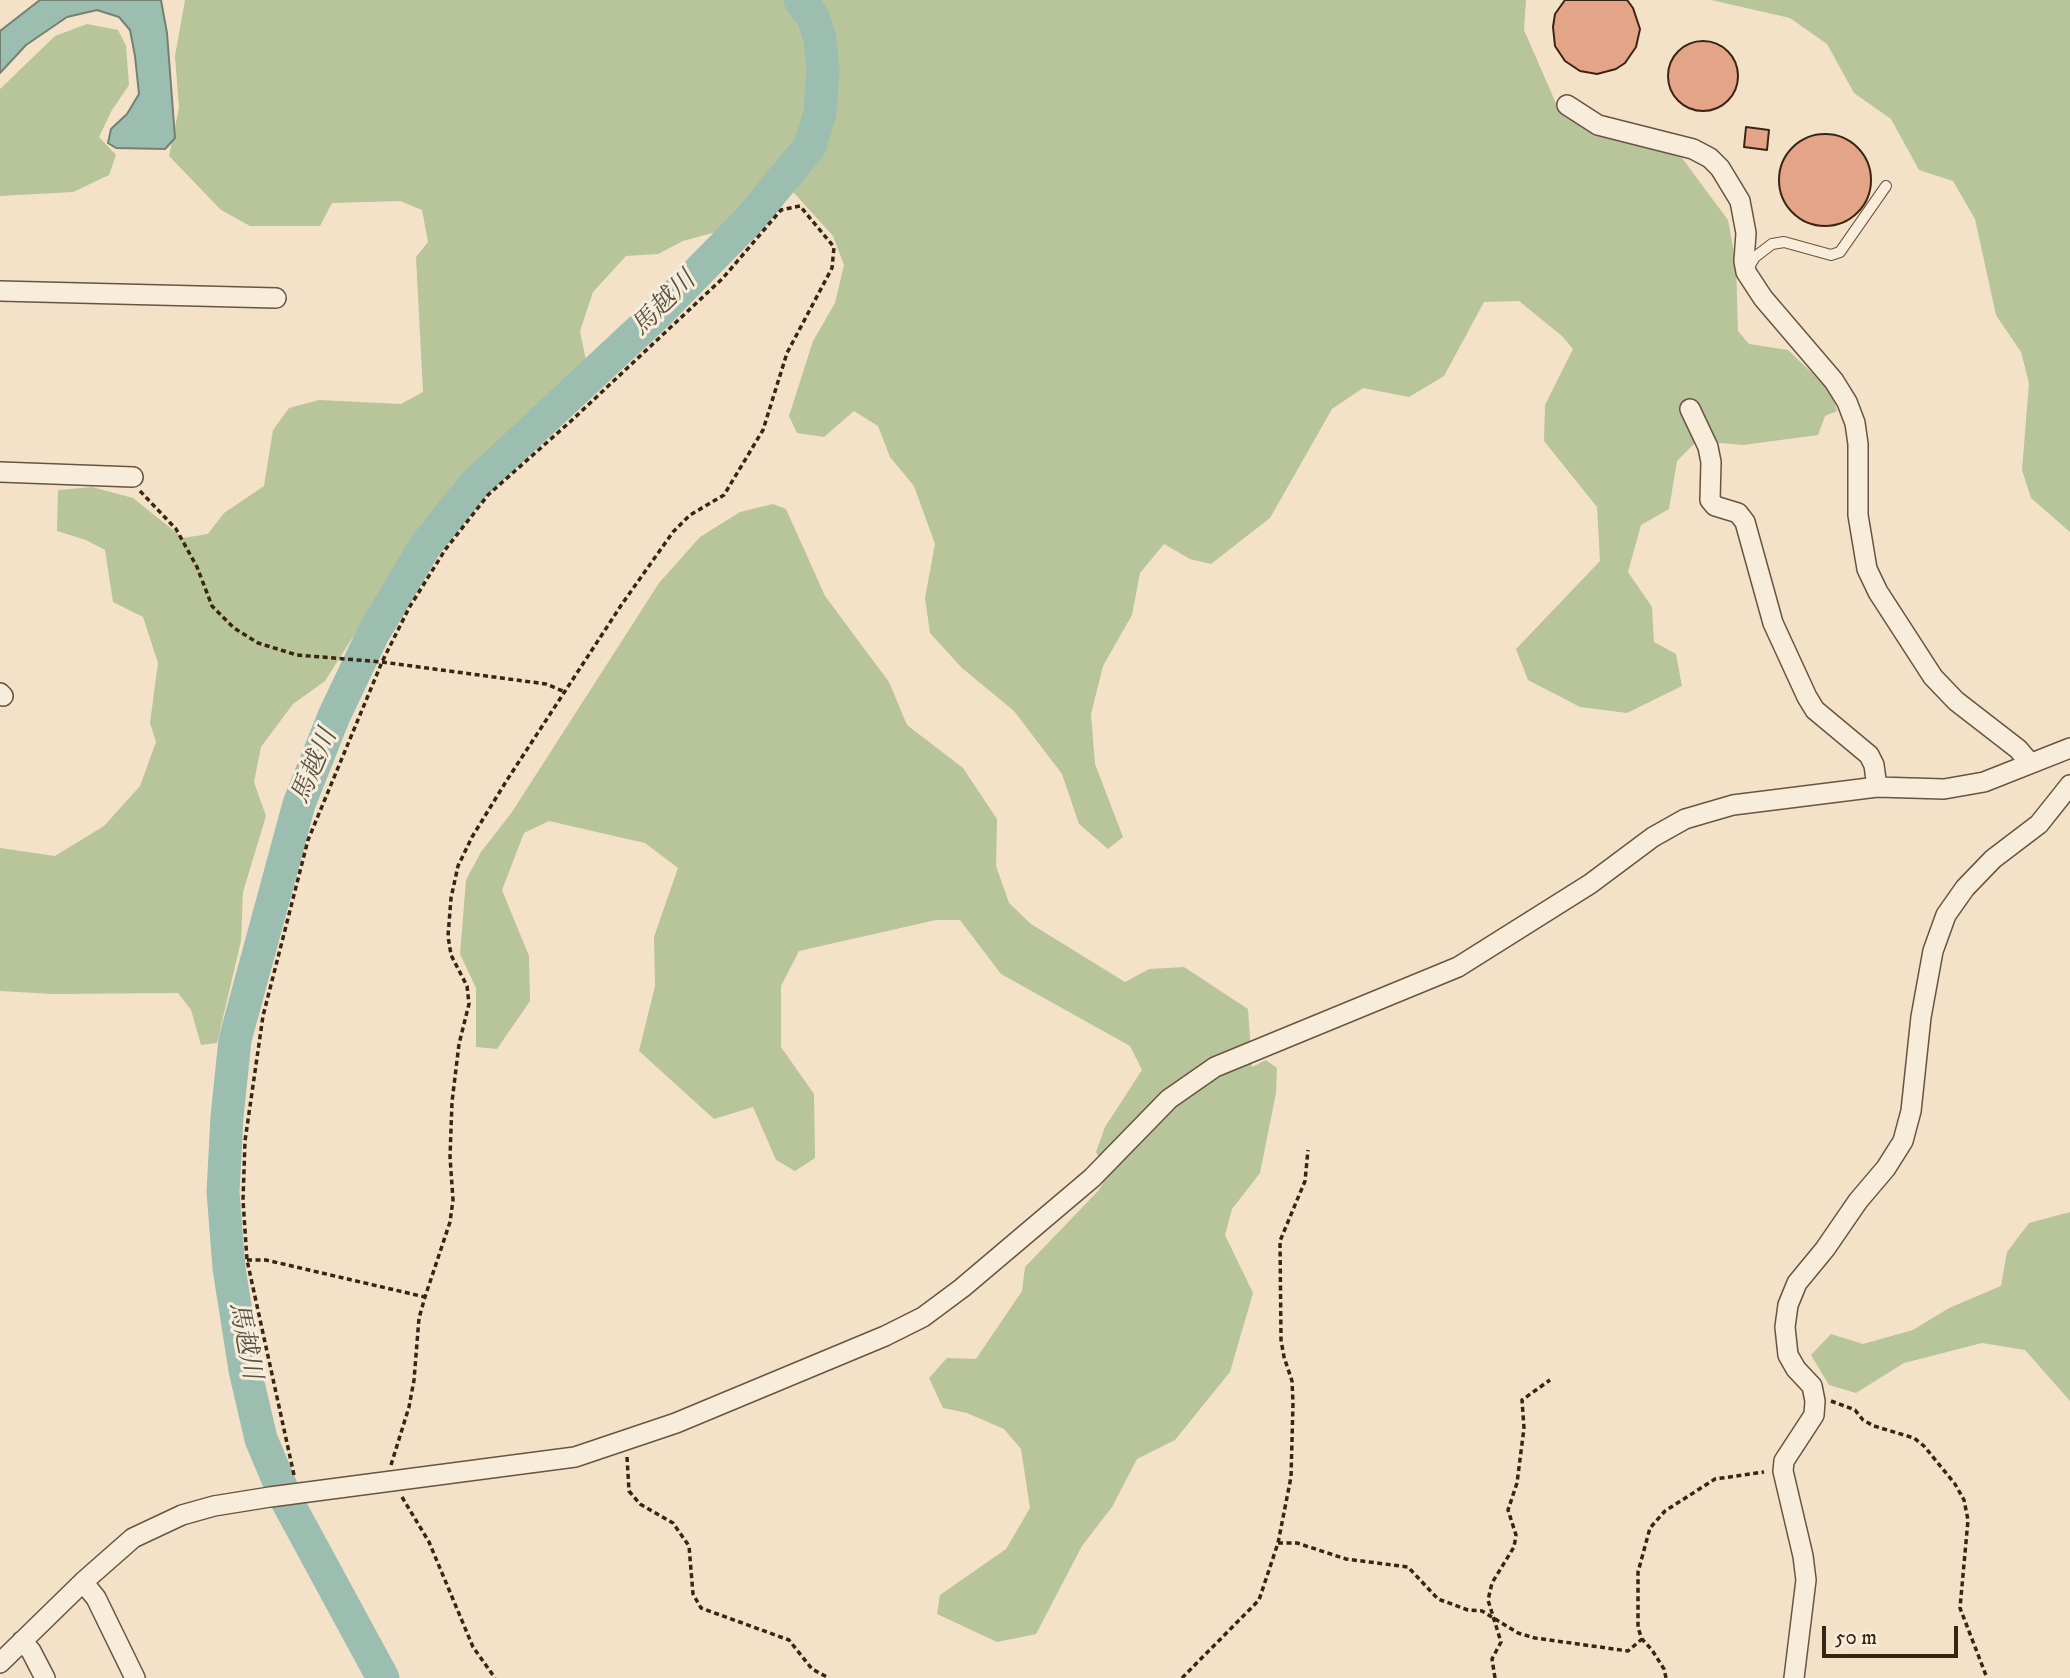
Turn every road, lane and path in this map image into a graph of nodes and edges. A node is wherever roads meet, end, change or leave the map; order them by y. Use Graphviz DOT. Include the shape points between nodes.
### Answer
graph roads {
  1 [pos="1567,106"];
  2 [pos="1886,186"];
  3 [pos="1746,272"];
  4 [pos="0,291"];
  5 [pos="276,298"];
  6 [pos="1690,409"];
  7 [pos="0,472"];
  8 [pos="133,477"];
  9 [pos="382,662"];
  10 [pos="565,692"];
  11 [pos="2070,748"];
  12 [pos="2030,762"];
  13 [pos="2070,785"];
  14 [pos="1877,787"];
  15 [pos="1308,1150"];
  16 [pos="247,1260"];
  17 [pos="425,1297"];
  18 [pos="1550,1380"];
  19 [pos="1815,1401"];
  20 [pos="626,1441"];
  21 [pos="1783,1471"];
  22 [pos="392,1482"];
  23 [pos="296,1493"];
  24 [pos="1278,1543"];
  25 [pos="83,1582"];
  26 [pos="1495,1620"];
  27 [pos="1642,1639"];
  28 [pos="23,1641"];
  29 [pos="0,1663"];
  30 [pos="45,1678"];
  31 [pos="135,1678"];
  32 [pos="495,1678"];
  33 [pos="830,1678"];
  34 [pos="1182,1678"];
  35 [pos="1495,1678"];
  36 [pos="1666,1678"];
  37 [pos="1794,1678"];
  38 [pos="1987,1678"];
  1 -- 3 [label="street" via="1598,125 1677,144 1710,158 1740,201"];
  2 -- 3 [label="lane" via="1840,252 1831,255 1784,242 1772,244 1755,257"];
  3 -- 12 [label="street" via="1847,401 1858,444 1858,516 1867,569 1878,592 1933,677"];
  4 -- 5 [label="street"];
  6 -- 14 [label="street" via="1708,447 1710,500 1738,513 1745,522 1773,623 1807,697 1815,710 1869,755"];
  7 -- 8 [label="street"];
  8 -- 9 [label="path" via="137,489 176,529 212,606 234,628 258,643 297,655"];
  9 -- 10 [label="path" via="545,684"];
  9 -- 10 [label="path" via="444,550 488,495 723,278 781,210 800,206 834,247 832,268 787,353 763,430 724,495 690,515 673,532"];
  9 -- 16 [label="path" via="308,840 263,1016 245,1141"];
  10 -- 17 [label="path" via="458,866 447,936 467,986 469,1004 452,1102 450,1222"];
  11 -- 12 [label="street"];
  12 -- 14 [label="street" via="1984,782 1944,789"];
  13 -- 19 [label="street" via="2039,824 1993,859 1965,888 1946,915 1928,977 1903,1141 1797,1283 1788,1305 1788,1355 1812,1386"];
  14 -- 20 [label="street" via="1732,805 1685,819 1458,967 1215,1066 1169,1099 1091,1178 923,1317"];
  15 -- 24 [label="path" via="1305,1181 1280,1241 1281,1340 1293,1403 1291,1476"];
  16 -- 17 [label="path" via="266,1260"];
  16 -- 23 [label="path"];
  17 -- 22 [label="path" via="409,1407 389,1471"];
  18 -- 26 [label="path" via="1522,1400 1524,1428 1517,1483 1507,1510 1516,1535 1514,1547 1492,1583 1489,1600"];
  19 -- 21 [label="street" via="1814,1415 1784,1461"];
  19 -- 38 [label="path" via="1834,1401 1874,1426 1914,1438 1955,1484 1968,1520 1960,1608"];
  20 -- 22 [label="street" via="575,1457"];
  20 -- 33 [label="path" via="629,1491 640,1504 673,1522 688,1546 693,1594 701,1608 789,1640 812,1669"];
  21 -- 27 [label="path" via="1715,1479 1665,1511 1650,1528 1638,1572"];
  21 -- 37 [label="street" via="1805,1580"];
  22 -- 23 [label="street"];
  22 -- 32 [label="path" via="429,1542 469,1638"];
  23 -- 25 [label="street" via="182,1515 133,1538"];
  24 -- 26 [label="path" via="1408,1567 1438,1599 1482,1611"];
  24 -- 34 [label="path" via="1259,1600"];
  25 -- 28 [label="street"];
  25 -- 31 [label="street" via="96,1598"];
  26 -- 27 [label="path" via="1535,1639 1628,1651"];
  26 -- 35 [label="path" via="1502,1642 1492,1659"];
  27 -- 36 [label="path"];
  28 -- 29 [label="street"];
  28 -- 30 [label="street"];
}
